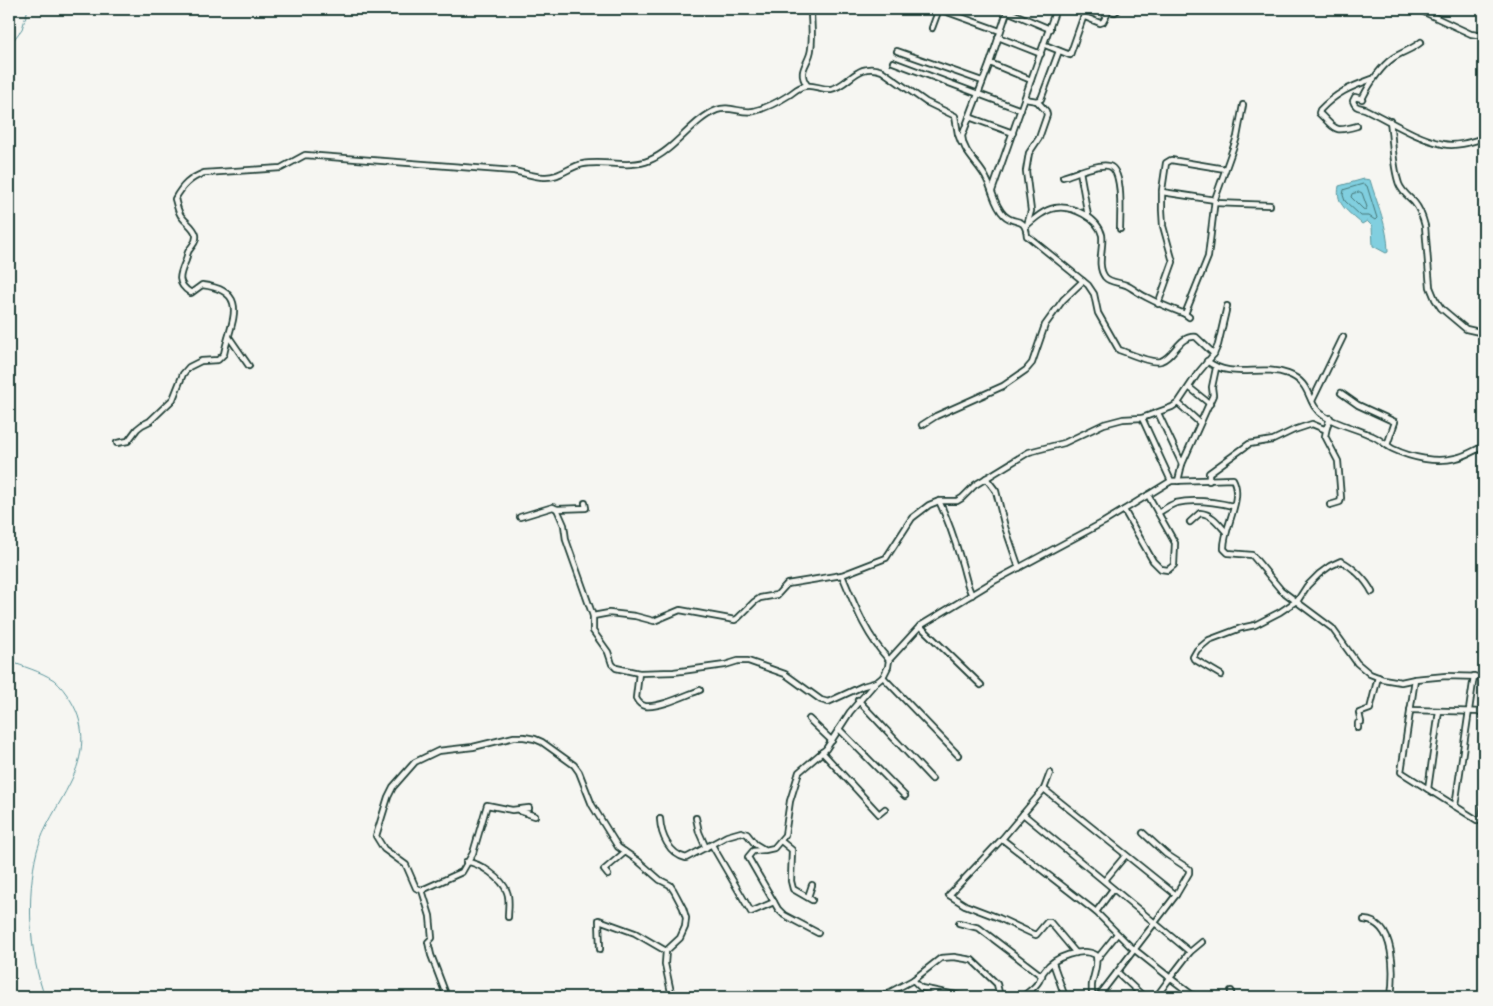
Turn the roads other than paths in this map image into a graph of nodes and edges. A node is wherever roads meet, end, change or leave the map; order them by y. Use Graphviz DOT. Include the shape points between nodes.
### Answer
graph roads {
  1 [pos="811,9"];
  2 [pos="939,9"];
  3 [pos="1056,9"];
  4 [pos="1103,9"];
  5 [pos="1118,9"];
  6 [pos="1421,9"];
  7 [pos="1007,10"];
  8 [pos="1109,11"];
  9 [pos="932,28"];
  10 [pos="1050,30"];
  11 [pos="1000,31"];
  12 [pos="1484,36"];
  13 [pos="998,37"];
  14 [pos="1421,42"];
  15 [pos="1045,44"];
  16 [pos="897,51"];
  17 [pos="1059,51"];
  18 [pos="1041,54"];
  19 [pos="893,62"];
  20 [pos="990,63"];
  21 [pos="1373,78"];
  22 [pos="1031,80"];
  23 [pos="982,82"];
  24 [pos="807,85"];
  25 [pos="978,94"];
  26 [pos="1025,98"];
  27 [pos="1037,101"];
  28 [pos="1243,105"];
  29 [pos="1021,110"];
  30 [pos="969,118"];
  31 [pos="1390,121"];
  32 [pos="1357,126"];
  33 [pos="1013,133"];
  34 [pos="1484,138"];
  35 [pos="962,143"];
  36 [pos="1225,169"];
  37 [pos="1080,172"];
  38 [pos="1063,177"];
  39 [pos="992,191"];
  40 [pos="1162,192"];
  41 [pos="1215,202"];
  42 [pos="1270,205"];
  43 [pos="1088,216"];
  44 [pos="1026,226"];
  45 [pos="1120,229"];
  46 [pos="1083,281"];
  47 [pos="1158,304"];
  48 [pos="1227,306"];
  49 [pos="1484,334"];
  50 [pos="1343,336"];
  51 [pos="229,337"];
  52 [pos="1214,354"];
  53 [pos="1207,361"];
  54 [pos="249,366"];
  55 [pos="1216,368"];
  56 [pos="1190,388"];
  57 [pos="1341,393"];
  58 [pos="1312,401"];
  59 [pos="1178,404"];
  60 [pos="1210,404"];
  61 [pos="1158,413"];
  62 [pos="1142,418"];
  63 [pos="1330,418"];
  64 [pos="1200,423"];
  65 [pos="922,425"];
  66 [pos="1327,427"];
  67 [pos="117,443"];
  68 [pos="1387,445"];
  69 [pos="1484,446"];
  70 [pos="1182,464"];
  71 [pos="986,478"];
  72 [pos="1171,481"];
  73 [pos="1178,481"];
  74 [pos="1210,481"];
  75 [pos="1148,495"];
  76 [pos="939,501"];
  77 [pos="585,503"];
  78 [pos="1330,505"];
  79 [pos="1233,506"];
  80 [pos="558,509"];
  81 [pos="1124,510"];
  82 [pos="1158,513"];
  83 [pos="520,517"];
  84 [pos="1190,522"];
  85 [pos="1226,532"];
  86 [pos="1019,568"];
  87 [pos="842,575"];
  88 [pos="1372,592"];
  89 [pos="972,595"];
  90 [pos="1295,601"];
  91 [pos="593,616"];
  92 [pos="920,626"];
  93 [pos="889,660"];
  94 [pos="639,673"];
  95 [pos="1222,675"];
  96 [pos="1474,676"];
  97 [pos="884,677"];
  98 [pos="1378,677"];
  99 [pos="1484,677"];
  100 [pos="1415,678"];
  101 [pos="877,682"];
  102 [pos="980,685"];
  103 [pos="700,690"];
  104 [pos="858,700"];
  105 [pos="1410,710"];
  106 [pos="1439,711"];
  107 [pos="1469,712"];
  108 [pos="1484,712"];
  109 [pos="809,719"];
  110 [pos="1358,728"];
  111 [pos="839,729"];
  112 [pos="832,741"];
  113 [pos="822,752"];
  114 [pos="958,755"];
  115 [pos="1050,773"];
  116 [pos="932,780"];
  117 [pos="1044,789"];
  118 [pos="1428,789"];
  119 [pos="906,796"];
  120 [pos="1484,802"];
  121 [pos="1455,806"];
  122 [pos="529,808"];
  123 [pos="519,810"];
  124 [pos="885,810"];
  125 [pos="1023,814"];
  126 [pos="535,816"];
  127 [pos="1483,817"];
  128 [pos="696,818"];
  129 [pos="660,819"];
  130 [pos="1144,833"];
  131 [pos="1002,839"];
  132 [pos="781,841"];
  133 [pos="712,845"];
  134 [pos="706,848"];
  135 [pos="765,850"];
  136 [pos="624,852"];
  137 [pos="1125,856"];
  138 [pos="466,862"];
  139 [pos="608,876"];
  140 [pos="1105,880"];
  141 [pos="812,885"];
  142 [pos="1113,889"];
  143 [pos="422,890"];
  144 [pos="1176,895"];
  145 [pos="774,902"];
  146 [pos="1096,912"];
  147 [pos="508,917"];
  148 [pos="1364,920"];
  149 [pos="959,924"];
  150 [pos="1155,924"];
  151 [pos="818,933"];
  152 [pos="1117,934"];
  153 [pos="1202,942"];
  154 [pos="600,949"];
  155 [pos="1135,950"];
  156 [pos="666,951"];
  157 [pos="1190,952"];
  158 [pos="1076,953"];
  159 [pos="1097,959"];
  160 [pos="1052,963"];
  161 [pos="1117,972"];
  162 [pos="1042,976"];
  163 [pos="1170,978"];
  164 [pos="914,980"];
  165 [pos="1032,990"];
  166 [pos="1232,992"];
  167 [pos="447,997"];
  168 [pos="672,997"];
  169 [pos="881,997"];
  170 [pos="965,997"];
  171 [pos="1000,997"];
  172 [pos="1022,997"];
  173 [pos="1034,997"];
  174 [pos="1065,997"];
  175 [pos="1093,997"];
  176 [pos="1098,997"];
  177 [pos="1144,997"];
  178 [pos="1156,997"];
  179 [pos="1195,997"];
  180 [pos="1231,997"];
  181 [pos="1391,997"];
  182 [pos="1428,997"];
  183 [pos="1439,997"];
  1 -- 24 [label="street" via="811,50 802,68"];
  2 -- 9 [label="street"];
  2 -- 11 [label="street"];
  3 -- 10 [label="street"];
  4 -- 8 [label="street"];
  5 -- 8 [label="street"];
  6 -- 12 [label="street" via="1470,34"];
  7 -- 10 [label="street"];
  7 -- 11 [label="street"];
  8 -- 17 [label="street" via="1104,22 1083,18 1070,55"];
  10 -- 15 [label="street"];
  11 -- 13 [label="street"];
  13 -- 18 [label="street"];
  13 -- 20 [label="street"];
  14 -- 21 [label="street" via="1395,57"];
  15 -- 17 [label="street"];
  15 -- 18 [label="street"];
  16 -- 23 [label="street"];
  17 -- 27 [label="street" via="1042,99"];
  18 -- 22 [label="street"];
  19 -- 25 [label="street"];
  20 -- 22 [label="street"];
  20 -- 23 [label="street"];
  21 -- 31 [label="street" via="1362,99 1355,97 1354,104"];
  21 -- 32 [label="street" via="1332,97 1320,110 1319,113 1336,129 1341,131"];
  22 -- 26 [label="street"];
  23 -- 25 [label="street"];
  24 -- 35 [label="street" via="830,89 857,72 874,68 926,102 955,116"];
  24 -- 51 [label="street" via="753,111 717,110 650,160 632,164 581,164 545,178 514,171 305,155 281,168 204,173 193,177 175,199 181,216 196,236 182,267 181,284 191,292 202,285 227,294 235,308"];
  25 -- 29 [label="street"];
  25 -- 30 [label="street"];
  26 -- 27 [label="street"];
  26 -- 29 [label="street"];
  27 -- 44 [label="street" via="1047,115 1039,138 1029,153 1026,170 1031,211"];
  28 -- 36 [label="street" via="1237,138"];
  29 -- 33 [label="street"];
  30 -- 33 [label="street"];
  30 -- 35 [label="street"];
  31 -- 34 [label="street" via="1420,137 1444,144 1462,144"];
  31 -- 49 [label="street" via="1399,184 1423,218 1430,287 1435,299 1466,329"];
  33 -- 39 [label="street"];
  35 -- 39 [label="street"];
  36 -- 40 [label="street" via="1168,161"];
  36 -- 41 [label="street"];
  37 -- 38 [label="street"];
  37 -- 43 [label="street"];
  37 -- 45 [label="street" via="1100,166 1115,170 1119,181"];
  39 -- 44 [label="street" via="1003,214"];
  40 -- 41 [label="street"];
  40 -- 47 [label="street" via="1164,226 1172,262"];
  41 -- 42 [label="street"];
  41 -- 47 [label="street" via="1208,257 1187,316"];
  43 -- 44 [label="street" via="1056,208 1036,217"];
  43 -- 47 [label="street" via="1102,235 1101,268 1105,277"];
  44 -- 46 [label="street" via="1027,236"];
  46 -- 52 [label="street" via="1094,294 1098,313 1119,350 1161,361 1185,339 1193,336"];
  46 -- 65 [label="street" via="1063,300 1045,325 1032,363 1026,370 1003,386"];
  48 -- 52 [label="street"];
  50 -- 58 [label="street"];
  51 -- 54 [label="street"];
  51 -- 67 [label="street" via="222,357 201,360 189,367 173,399 150,421 136,429 128,441"];
  52 -- 53 [label="street"];
  53 -- 55 [label="street"];
  53 -- 56 [label="street"];
  55 -- 58 [label="street" via="1268,369 1289,374 1302,382"];
  55 -- 60 [label="street"];
  56 -- 59 [label="street"];
  56 -- 60 [label="street"];
  57 -- 68 [label="street" via="1358,405 1395,422"];
  58 -- 63 [label="street" via="1324,416"];
  59 -- 61 [label="street"];
  59 -- 64 [label="street"];
  60 -- 64 [label="street"];
  61 -- 62 [label="street"];
  61 -- 70 [label="street"];
  62 -- 71 [label="street" via="1110,422 1064,443 1029,452"];
  62 -- 72 [label="street"];
  63 -- 66 [label="street"];
  63 -- 68 [label="street"];
  64 -- 70 [label="street"];
  66 -- 74 [label="street" via="1324,429 1312,424 1273,440 1250,444 1209,473"];
  66 -- 78 [label="street" via="1325,436 1338,461 1341,498 1340,502"];
  68 -- 69 [label="street" via="1415,457 1437,460 1457,458"];
  70 -- 73 [label="street"];
  71 -- 76 [label="street" via="956,501"];
  71 -- 86 [label="street" via="996,491"];
  72 -- 73 [label="street"];
  72 -- 75 [label="street"];
  73 -- 74 [label="street"];
  74 -- 79 [label="street" via="1232,479 1236,488"];
  75 -- 81 [label="street"];
  75 -- 82 [label="street"];
  76 -- 87 [label="street" via="912,518 886,558"];
  76 -- 89 [label="street"];
  77 -- 80 [label="street" via="586,508"];
  79 -- 82 [label="street" via="1194,502 1175,504"];
  79 -- 85 [label="street"];
  80 -- 83 [label="street" via="553,507"];
  80 -- 91 [label="street"];
  81 -- 82 [label="street" via="1154,561 1161,570 1168,570 1174,565 1174,543"];
  81 -- 86 [label="street"];
  84 -- 85 [label="street" via="1200,513 1206,513"];
  85 -- 90 [label="street" via="1224,549 1228,553 1252,555 1269,577"];
  86 -- 89 [label="street"];
  87 -- 91 [label="street" via="787,584 777,595 754,602 735,620 680,610 654,621 609,613"];
  87 -- 93 [label="street" via="874,644"];
  88 -- 90 [label="street" via="1368,584 1341,561 1319,574"];
  89 -- 92 [label="street"];
  90 -- 95 [label="street" via="1255,625 1208,640 1197,650 1194,659"];
  90 -- 98 [label="street" via="1332,628 1356,663"];
  91 -- 94 [label="street" via="593,631 608,652 612,664 616,668"];
  92 -- 93 [label="street"];
  92 -- 102 [label="street"];
  93 -- 97 [label="street"];
  94 -- 101 [label="street" via="674,672 748,662 785,674 828,702"];
  94 -- 103 [label="street" via="636,698 645,706 668,702"];
  96 -- 99 [label="street"];
  96 -- 100 [label="street"];
  96 -- 107 [label="street"];
  97 -- 101 [label="street"];
  97 -- 114 [label="street"];
  98 -- 100 [label="street" via="1402,682"];
  98 -- 110 [label="street" via="1370,709 1359,713 1361,722"];
  100 -- 105 [label="street"];
  101 -- 104 [label="street"];
  104 -- 111 [label="street"];
  104 -- 116 [label="street"];
  105 -- 106 [label="street"];
  105 -- 118 [label="street" via="1401,772"];
  106 -- 107 [label="street"];
  106 -- 118 [label="street"];
  107 -- 108 [label="street"];
  107 -- 121 [label="street"];
  109 -- 112 [label="street"];
  111 -- 112 [label="street"];
  111 -- 119 [label="street"];
  112 -- 113 [label="street"];
  113 -- 124 [label="street" via="879,814"];
  113 -- 132 [label="street" via="799,772"];
  115 -- 117 [label="street"];
  117 -- 125 [label="street"];
  117 -- 137 [label="street"];
  118 -- 121 [label="street"];
  120 -- 127 [label="street"];
  121 -- 127 [label="street" via="1478,820"];
  122 -- 123 [label="street"];
  123 -- 126 [label="street"];
  123 -- 138 [label="street" via="487,805 473,853"];
  125 -- 131 [label="street"];
  125 -- 140 [label="street"];
  128 -- 134 [label="street"];
  129 -- 134 [label="street" via="663,836 678,856 686,858"];
  130 -- 144 [label="street" via="1166,854 1189,869 1187,879"];
  131 -- 146 [label="street"];
  131 -- 158 [label="street" via="949,895 1036,935 1050,922"];
  132 -- 135 [label="street" via="774,848"];
  132 -- 141 [label="street" via="792,850 793,889 810,898"];
  133 -- 134 [label="street"];
  133 -- 135 [label="street" via="741,832"];
  133 -- 145 [label="street" via="751,912"];
  135 -- 145 [label="street" via="753,852 748,857"];
  136 -- 139 [label="street" via="604,870"];
  136 -- 143 [label="street" via="618,848 592,805 574,765 542,742 514,737 438,751 415,762 393,787 376,836 384,849 406,865 416,888"];
  136 -- 156 [label="street" via="670,885 683,908 686,918 683,933"];
  137 -- 140 [label="street"];
  137 -- 144 [label="street"];
  138 -- 143 [label="street" via="462,872"];
  138 -- 147 [label="street" via="488,870 504,886 508,894"];
  140 -- 142 [label="street"];
  142 -- 146 [label="street"];
  142 -- 150 [label="street"];
  143 -- 167 [label="street" via="430,916 432,938 428,942 431,955"];
  144 -- 150 [label="street"];
  145 -- 151 [label="street" via="784,915"];
  146 -- 152 [label="street"];
  148 -- 181 [label="street" via="1372,921 1380,928 1389,944 1393,978"];
  149 -- 162 [label="street" via="980,928"];
  150 -- 155 [label="street"];
  150 -- 157 [label="street"];
  152 -- 155 [label="street"];
  152 -- 159 [label="street"];
  153 -- 157 [label="street"];
  154 -- 156 [label="street" via="599,920 636,933"];
  155 -- 161 [label="street"];
  155 -- 163 [label="street"];
  156 -- 168 [label="street" via="665,964"];
  157 -- 163 [label="street"];
  158 -- 159 [label="street" via="1093,953"];
  158 -- 160 [label="street"];
  159 -- 175 [label="street" via="1091,989"];
  160 -- 162 [label="street"];
  160 -- 174 [label="street"];
  161 -- 176 [label="street"];
  161 -- 177 [label="street"];
  162 -- 165 [label="street"];
  163 -- 178 [label="street"];
  163 -- 179 [label="street"];
  164 -- 169 [label="street"];
  164 -- 170 [label="street" via="921,988"];
  164 -- 171 [label="street" via="941,958 963,958 972,960 997,984"];
  165 -- 172 [label="street"];
  165 -- 173 [label="street"];
  166 -- 180 [label="street"];
  182 -- 183 [label="street"];
}
